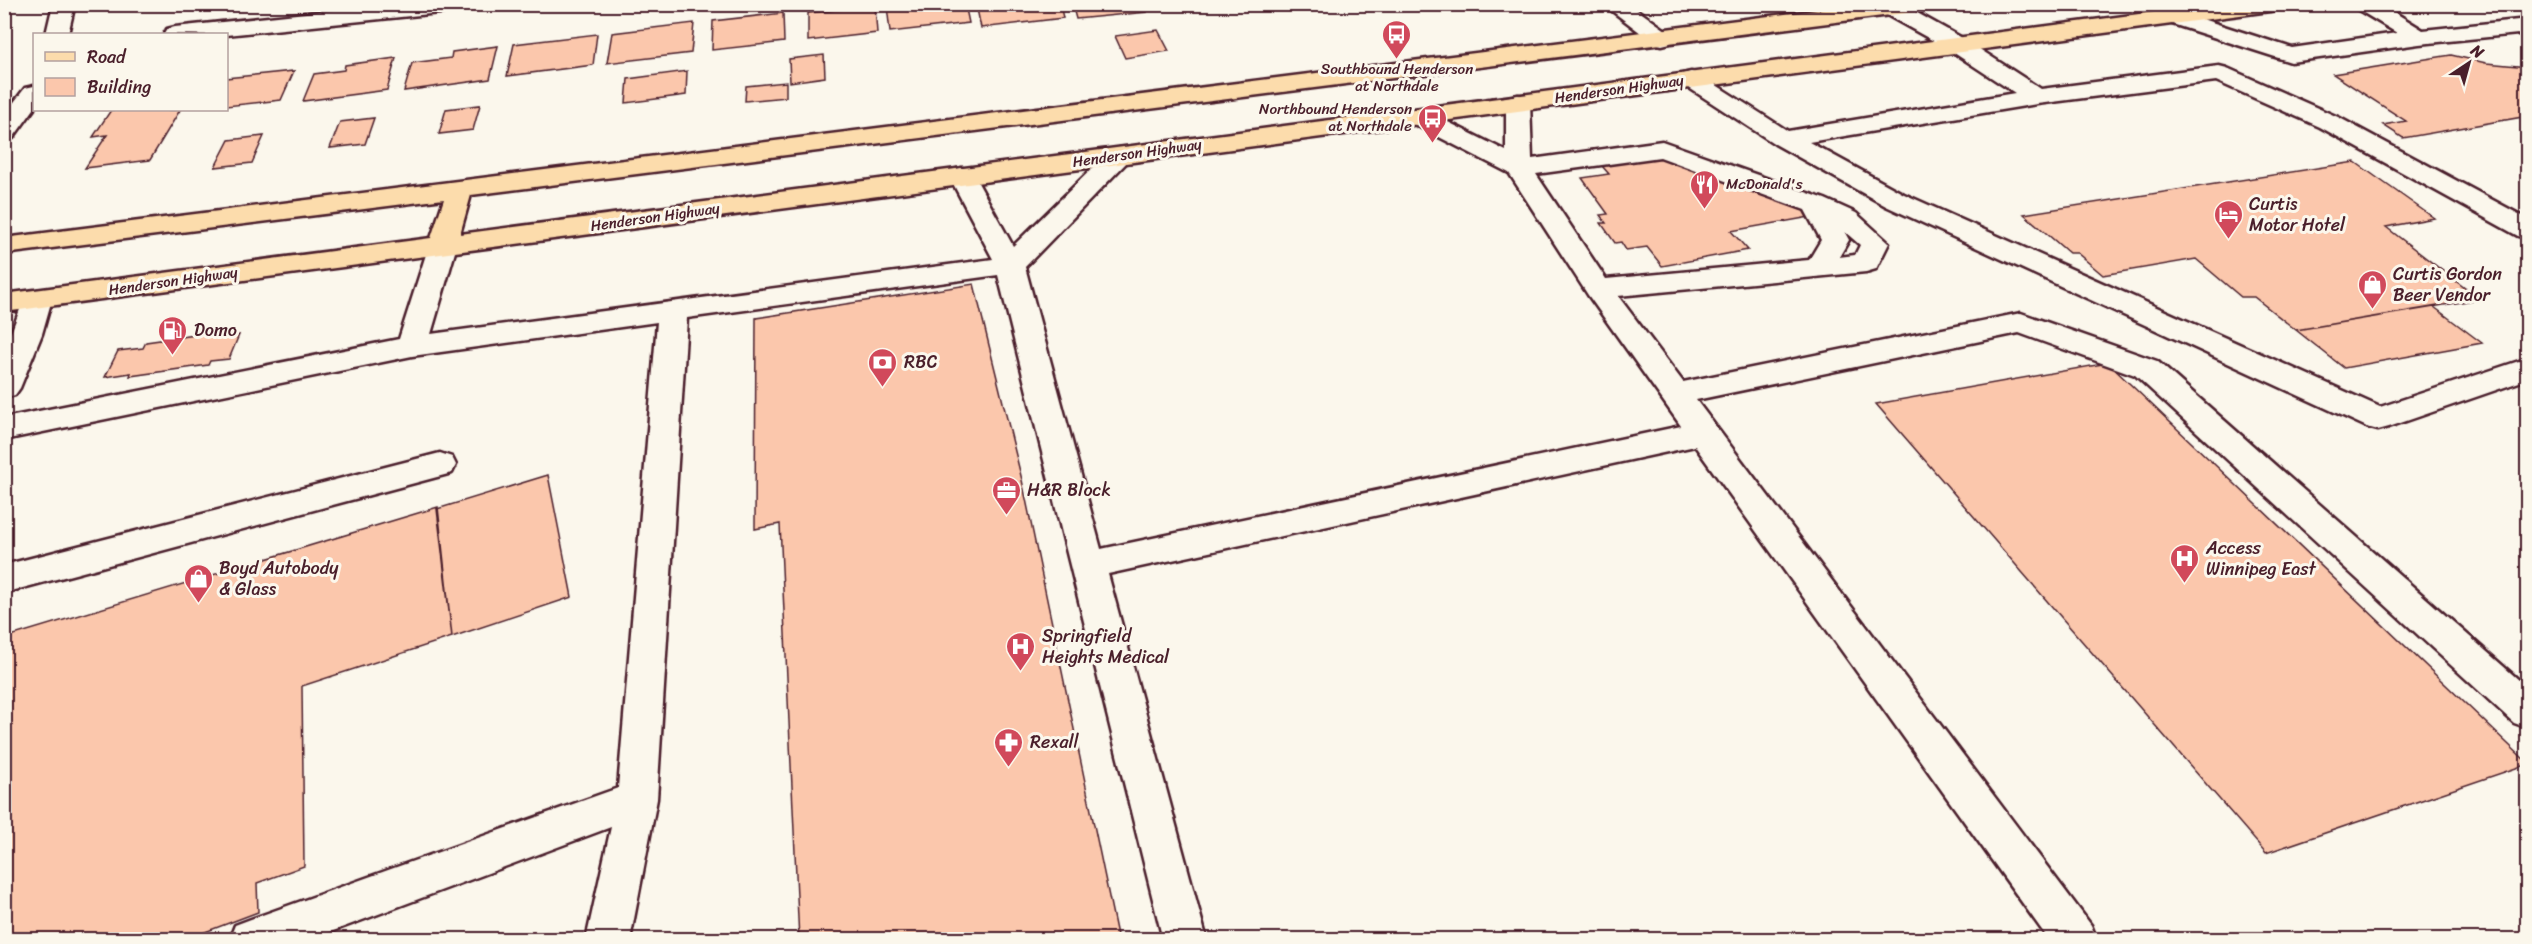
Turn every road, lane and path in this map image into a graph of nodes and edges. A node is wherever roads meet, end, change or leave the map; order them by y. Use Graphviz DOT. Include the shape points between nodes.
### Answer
graph roads {
  1 [pos="64,4"];
  2 [pos="459,4"];
  3 [pos="1614,4"];
  4 [pos="1922,4"];
  5 [pos="2270,4"];
  6 [pos="2365,4"];
  7 [pos="1888,6"];
  8 [pos="347,10"];
  9 [pos="2174,17"];
  10 [pos="2528,26"];
  11 [pos="57,33"];
  12 [pos="182,33"];
  13 [pos="2419,37"];
  14 [pos="1662,38"];
  15 [pos="1956,44"];
  16 [pos="2219,72"];
  17 [pos="1691,80"];
  18 [pos="33,94"];
  19 [pos="2037,98"];
  20 [pos="1518,102"];
  21 [pos="1417,116"];
  22 [pos="4,133"];
  23 [pos="1784,139"];
  24 [pos="1032,142"];
  25 [pos="1119,156"];
  26 [pos="1519,168"];
  27 [pos="962,176"];
  28 [pos="460,189"];
  29 [pos="1816,205"];
  30 [pos="2528,230"];
  31 [pos="443,245"];
  32 [pos="4,246"];
  33 [pos="1011,264"];
  34 [pos="1819,268"];
  35 [pos="1598,289"];
  36 [pos="38,299"];
  37 [pos="4,303"];
  38 [pos="673,310"];
  39 [pos="412,346"];
  40 [pos="2528,368"];
  41 [pos="4,388"];
  42 [pos="1675,394"];
  43 [pos="4,429"];
  44 [pos="1703,433"];
  45 [pos="440,465"];
  46 [pos="1088,565"];
  47 [pos="4,579"];
  48 [pos="2528,712"];
  49 [pos="637,799"];
  50 [pos="251,939"];
  51 [pos="608,939"];
  52 [pos="1185,939"];
  53 [pos="2075,939"];
  1 -- 11 [label="street"];
  2 -- 8 [label="street"];
  3 -- 14 [label="street"];
  4 -- 7 [label="main road, Henderson Highway"];
  5 -- 9 [label="main road, Henderson Highway"];
  6 -- 13 [label="street"];
  7 -- 14 [label="main road, Henderson Highway"];
  7 -- 15 [label="street"];
  8 -- 12 [label="street"];
  9 -- 13 [label="street" via="2290,55"];
  9 -- 15 [label="main road, Henderson Highway"];
  9 -- 16 [label="street"];
  10 -- 13 [label="street"];
  14 -- 24 [label="main road, Henderson Highway"];
  15 -- 17 [label="main road, Henderson Highway"];
  15 -- 19 [label="street"];
  16 -- 19 [label="street"];
  16 -- 30 [label="street" via="2329,122"];
  17 -- 20 [label="main road, Henderson Highway"];
  17 -- 23 [label="street"];
  18 -- 22 [label="street"];
  19 -- 23 [label="street"];
  20 -- 21 [label="main road, Henderson Highway"];
  20 -- 26 [label="street"];
  21 -- 25 [label="main road, Henderson Highway"];
  21 -- 26 [label="street"];
  23 -- 40 [label="street" via="1895,200 2378,419"];
  24 -- 25 [label="main road, Henderson Highway"];
  24 -- 27 [label="main road, Henderson Highway"];
  24 -- 28 [label="main road, Henderson Highway"];
  25 -- 33 [label="street"];
  26 -- 29 [label="street" via="1662,149"];
  26 -- 35 [label="street"];
  27 -- 31 [label="main road, Henderson Highway"];
  27 -- 33 [label="street"];
  28 -- 31 [label="main road"];
  28 -- 32 [label="main road, Henderson Highway"];
  29 -- 34 [label="street" via="1835,240"];
  29 -- 34 [label="street" via="1846,219 1875,243 1866,263"];
  31 -- 36 [label="main road, Henderson Highway"];
  31 -- 39 [label="street"];
  33 -- 38 [label="street"];
  33 -- 46 [label="street"];
  34 -- 35 [label="street"];
  35 -- 42 [label="street"];
  36 -- 37 [label="main road, Henderson Highway"];
  36 -- 41 [label="street"];
  38 -- 39 [label="street"];
  38 -- 49 [label="street"];
  39 -- 43 [label="street"];
  42 -- 44 [label="street"];
  42 -- 48 [label="street" via="2021,323 2146,368"];
  44 -- 46 [label="street"];
  44 -- 53 [label="street"];
  45 -- 47 [label="street"];
  46 -- 52 [label="street"];
  49 -- 50 [label="street"];
  49 -- 51 [label="street"];
}
